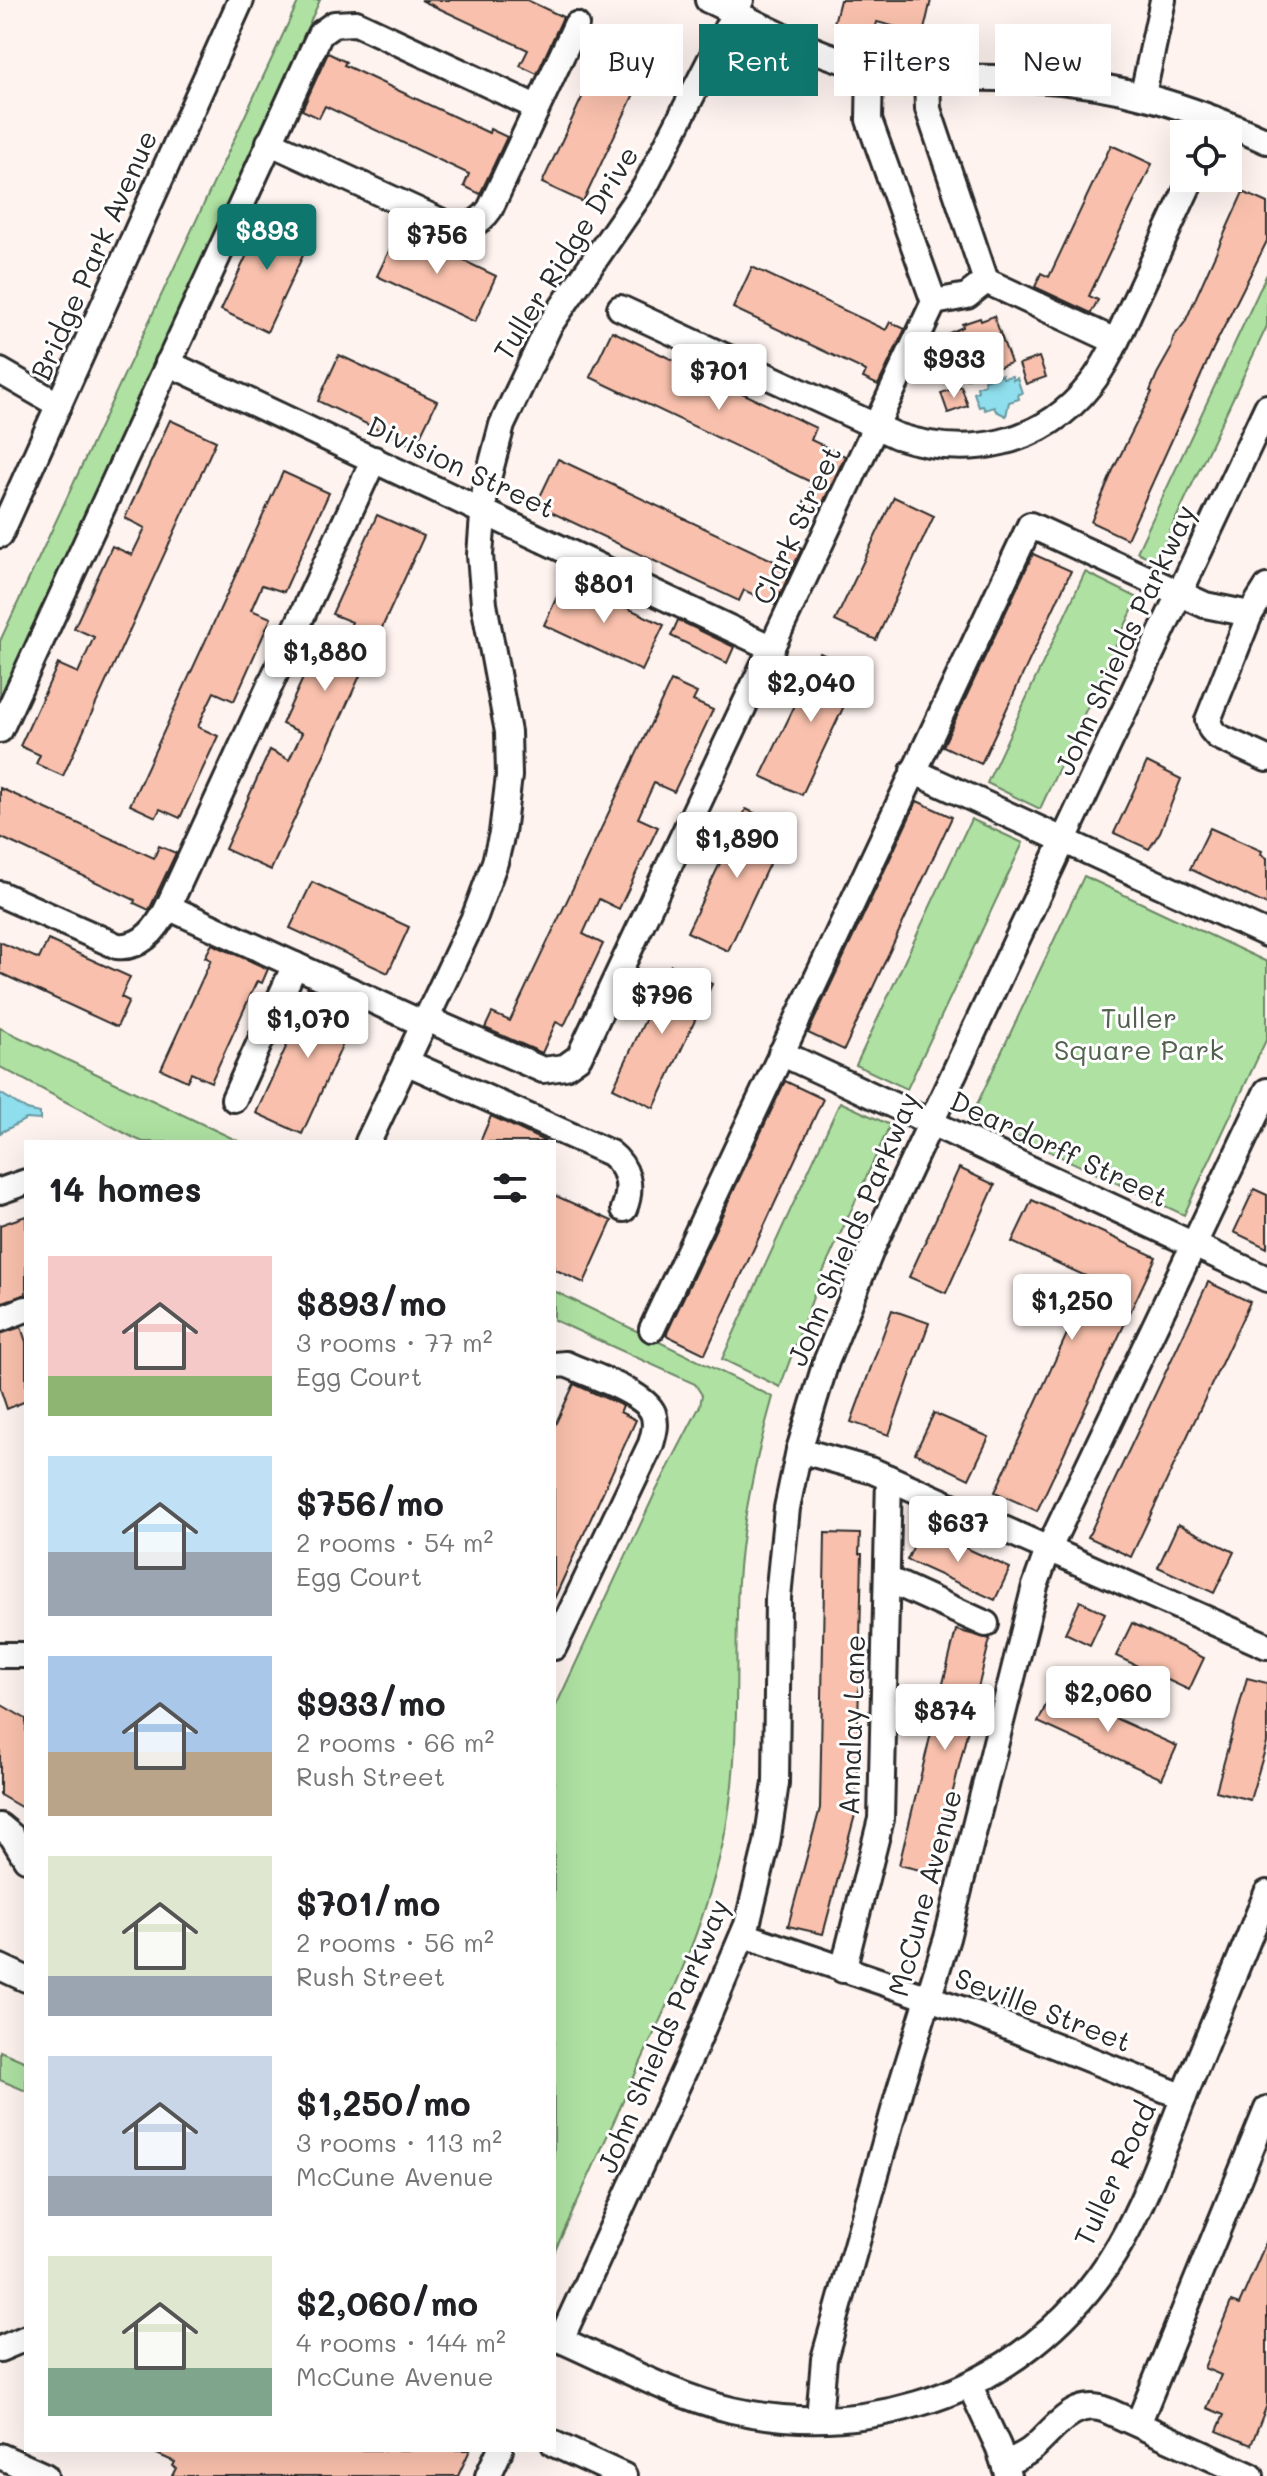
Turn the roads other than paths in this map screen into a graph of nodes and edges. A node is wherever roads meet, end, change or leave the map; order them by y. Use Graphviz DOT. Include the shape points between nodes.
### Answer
graph roads {
  1 [pos="241,0"];
  2 [pos="708,0"];
  3 [pos="1163,0"];
  4 [pos="738,6"];
  5 [pos="576,25"];
  6 [pos="834,57"];
  7 [pos="979,79"];
  8 [pos="1143,94"];
  9 [pos="869,96"];
  10 [pos="928,96"];
  11 [pos="536,107"];
  12 [pos="1267,141"];
  13 [pos="269,142"];
  14 [pos="1185,192"];
  15 [pos="986,281"];
  16 [pos="934,302"];
  17 [pos="620,308"];
  18 [pos="1115,341"];
  19 [pos="168,363"];
  20 [pos="0,371"];
  21 [pos="59,405"];
  22 [pos="1267,407"];
  23 [pos="876,428"];
  24 [pos="374,459"];
  25 [pos="482,510"];
  26 [pos="0,535"];
  27 [pos="1180,593"];
  28 [pos="1262,599"];
  29 [pos="772,648"];
  30 [pos="0,730"];
  31 [pos="1267,759"];
  32 [pos="913,771"];
  33 [pos="1064,840"];
  34 [pos="0,894"];
  35 [pos="168,907"];
  36 [pos="1267,934"];
  37 [pos="295,965"];
  38 [pos="426,1021"];
  39 [pos="781,1053"];
  40 [pos="406,1062"];
  41 [pos="1267,1091"];
  42 [pos="234,1099"];
  43 [pos="931,1122"];
  44 [pos="369,1140"];
  45 [pos="24,1183"];
  46 [pos="0,1191"];
  47 [pos="624,1209"];
  48 [pos="1195,1246"];
  49 [pos="1267,1279"];
  50 [pos="24,1310"];
  51 [pos="0,1319"];
  52 [pos="652,1329"];
  53 [pos="556,1365"];
  54 [pos="799,1450"];
  55 [pos="889,1478"];
  56 [pos="1048,1550"];
  57 [pos="887,1579"];
  58 [pos="986,1624"];
  59 [pos="556,1643"];
  60 [pos="1267,1646"];
  61 [pos="0,1655"];
  62 [pos="24,1655"];
  63 [pos="0,1826"];
  64 [pos="24,1856"];
  65 [pos="1267,1893"];
  66 [pos="744,1935"];
  67 [pos="0,1967"];
  68 [pos="843,1970"];
  69 [pos="24,1978"];
  70 [pos="928,1999"];
  71 [pos="1184,2097"];
  72 [pos="1267,2109"];
  73 [pos="557,2338"];
  74 [pos="24,2339"];
  75 [pos="0,2349"];
  76 [pos="970,2386"];
  77 [pos="819,2419"];
  78 [pos="1138,2424"];
  79 [pos="556,2445"];
  80 [pos="499,2452"];
  81 [pos="0,2456"];
  82 [pos="1007,2470"];
  83 [pos="45,2476"];
  84 [pos="488,2476"];
  85 [pos="624,2476"];
  86 [pos="1251,2476"];
  1 -- 21 [label="street, Bridge Park Avenue"];
  2 -- 4 [label="street"];
  3 -- 8 [label="street"];
  4 -- 6 [label="street"];
  4 -- 25 [label="street, Tuller Ridge Drive" via="645,187 549,326 524,375 497,441"];
  5 -- 11 [label="street"];
  7 -- 8 [label="street" via="1061,81"];
  8 -- 12 [label="street"];
  9 -- 16 [label="street" via="869,120"];
  10 -- 15 [label="street"];
  11 -- 13 [label="street" via="361,25 339,23 317,38"];
  11 -- 13 [label="street" via="490,209 465,227 449,225"];
  13 -- 19 [label="street"];
  14 -- 18 [label="street"];
  15 -- 16 [label="street" via="967,296"];
  15 -- 18 [label="street"];
  16 -- 23 [label="street, Clark Street"];
  17 -- 23 [label="street"];
  18 -- 23 [label="street" via="1078,399 1018,437 944,448"];
  19 -- 24 [label="street, Division Street"];
  19 -- 30 [label="street"];
  20 -- 21 [label="street"];
  21 -- 26 [label="street, Bridge Park Avenue"];
  22 -- 27 [label="street, John Shields Parkway"];
  23 -- 29 [label="street, Clark Street"];
  24 -- 25 [label="street, Division Street"];
  24 -- 35 [label="street"];
  25 -- 29 [label="street, Division Street"];
  25 -- 38 [label="street, Tuller Ridge Drive" via="482,588 508,732 506,807 483,897"];
  27 -- 28 [label="street" via="1205,605"];
  27 -- 32 [label="street" via="1030,525"];
  27 -- 33 [label="street, John Shields Parkway"];
  28 -- 31 [label="street" via="1208,720 1217,736"];
  29 -- 38 [label="street, Clark Street" via="575,1061 559,1069 537,1068"];
  32 -- 33 [label="street"];
  32 -- 39 [label="street"];
  33 -- 36 [label="street"];
  33 -- 43 [label="street, John Shields Parkway"];
  34 -- 35 [label="street" via="121,947 146,938"];
  35 -- 37 [label="street, Clark Street"];
  37 -- 38 [label="street, Clark Street"];
  37 -- 42 [label="street"];
  38 -- 40 [label="street, Tuller Ridge Drive"];
  39 -- 43 [label="street, Deardorff Street"];
  39 -- 52 [label="street"];
  40 -- 44 [label="street, Tuller Ridge Drive"];
  40 -- 47 [label="street" via="610,1153 627,1175"];
  41 -- 48 [label="street, McCune Avenue"];
  43 -- 48 [label="street, Deardorff Street"];
  43 -- 54 [label="street, John Shields Parkway" via="855,1286"];
  45 -- 46 [label="street"];
  48 -- 49 [label="street, Deardorff Street"];
  48 -- 56 [label="street, McCune Avenue"];
  50 -- 51 [label="street"];
  53 -- 59 [label="street" via="566,1364 642,1399 656,1426"];
  54 -- 55 [label="street"];
  54 -- 66 [label="street, John Shields Parkway" via="779,1577 776,1783"];
  55 -- 56 [label="street"];
  55 -- 57 [label="street, Annalay Lane"];
  56 -- 60 [label="street"];
  56 -- 70 [label="street, McCune Avenue"];
  57 -- 58 [label="street"];
  57 -- 68 [label="street, Annalay Lane" via="881,1819"];
  61 -- 62 [label="street"];
  63 -- 64 [label="street"];
  65 -- 71 [label="street, Tuller Road"];
  66 -- 68 [label="street, Seville Street"];
  66 -- 73 [label="street, John Shields Parkway"];
  67 -- 69 [label="street"];
  68 -- 70 [label="street, Seville Street"];
  70 -- 71 [label="street, Seville Street"];
  70 -- 77 [label="street, McCune Avenue" via="824,2359"];
  71 -- 76 [label="street, Tuller Road" via="1138,2209 1099,2276 1043,2336"];
  72 -- 78 [label="street"];
  73 -- 77 [label="street, Tuller Road" via="713,2404 767,2416"];
  74 -- 75 [label="street"];
  76 -- 77 [label="street, Tuller Road" via="882,2413"];
  76 -- 82 [label="street"];
  78 -- 82 [label="street" via="1100,2407 1084,2407"];
  78 -- 86 [label="street"];
  79 -- 85 [label="street"];
  80 -- 84 [label="street"];
  81 -- 83 [label="street"];
}
